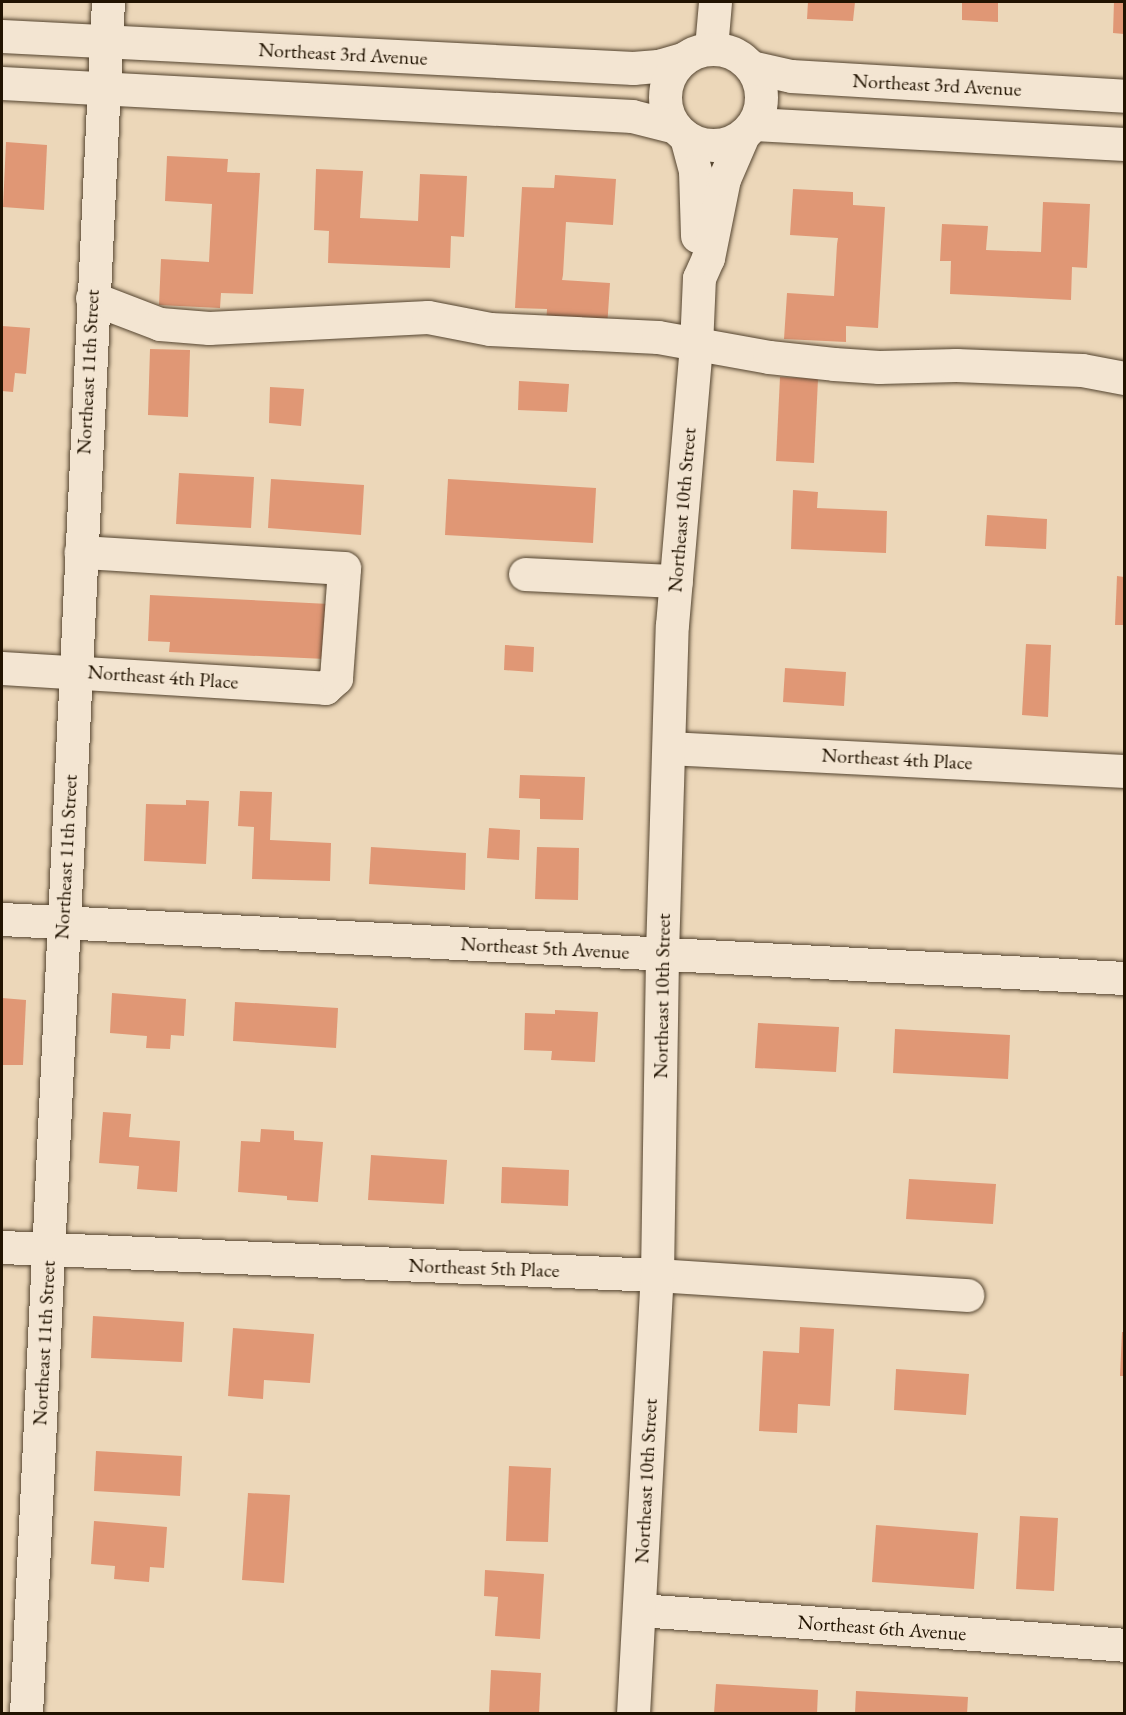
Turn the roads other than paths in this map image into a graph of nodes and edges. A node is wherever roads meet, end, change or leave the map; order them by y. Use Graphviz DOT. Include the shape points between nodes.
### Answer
graph roads {
  1 [pos="108,2"];
  2 [pos="715,2"];
  3 [pos="2,36"];
  4 [pos="105,42"];
  5 [pos="697,54"];
  6 [pos="444,59"];
  7 [pos="751,67"];
  8 [pos="2,83"];
  9 [pos="101,88"];
  10 [pos="1016,90"];
  11 [pos="1125,96"];
  12 [pos="442,105"];
  13 [pos="748,129"];
  14 [pos="681,132"];
  15 [pos="1012,139"];
  16 [pos="1125,144"];
  17 [pos="699,278"];
  18 [pos="92,298"];
  19 [pos="696,345"];
  20 [pos="1125,378"];
  21 [pos="80,552"];
  22 [pos="525,574"];
  23 [pos="676,581"];
  24 [pos="2,668"];
  25 [pos="74,672"];
  26 [pos="669,748"];
  27 [pos="1125,771"];
  28 [pos="2,919"];
  29 [pos="63,922"];
  30 [pos="662,954"];
  31 [pos="1125,978"];
  32 [pos="2,1247"];
  33 [pos="48,1250"];
  34 [pos="657,1275"];
  35 [pos="967,1295"];
  36 [pos="639,1610"];
  37 [pos="1125,1645"];
  38 [pos="26,1713"];
  39 [pos="633,1713"];
  1 -- 4 [label="street, Northeast 11th Street"];
  2 -- 5 [label="street"];
  3 -- 4 [label="street, Northeast 3rd Avenue"];
  4 -- 6 [label="street, Northeast 3rd Avenue"];
  4 -- 9 [label="street, Northeast 11th Street"];
  5 -- 6 [label="street, Northeast 3rd Avenue" via="633,69"];
  5 -- 7 [label="street" via="726,50"];
  5 -- 14 [label="street" via="666,84 668,114"];
  6 -- 12 [label="street"];
  7 -- 10 [label="street, Northeast 3rd Avenue" via="791,76"];
  7 -- 13 [label="street" via="762,95"];
  8 -- 9 [label="street"];
  9 -- 12 [label="street"];
  9 -- 18 [label="street, Northeast 11th Street"];
  10 -- 11 [label="street, Northeast 3rd Avenue"];
  10 -- 15 [label="street"];
  12 -- 14 [label="street" via="632,116"];
  13 -- 14 [label="street" via="730,142 715,145 700,144"];
  13 -- 15 [label="street"];
  13 -- 17 [label="street, Northeast 10th Street" via="724,179 708,258"];
  14 -- 17 [label="street, Northeast 10th Street" via="695,171"];
  15 -- 16 [label="street"];
  17 -- 19 [label="street, Northeast 10th Street"];
  18 -- 19 [label="street" via="160,324 209,328 428,317 490,329 658,336"];
  18 -- 21 [label="street, Northeast 11th Street"];
  19 -- 20 [label="street" via="834,364 1082,370"];
  19 -- 23 [label="street, Northeast 10th Street"];
  21 -- 25 [label="street, Northeast 11th Street"];
  21 -- 25 [label="street, Northeast 4th Place" via="344,568 336,678 325,688"];
  22 -- 23 [label="street"];
  23 -- 26 [label="street, Northeast 10th Street"];
  24 -- 25 [label="street, Northeast 4th Place"];
  25 -- 29 [label="street, Northeast 11th Street"];
  26 -- 27 [label="street, Northeast 4th Place"];
  26 -- 30 [label="street, Northeast 10th Street"];
  28 -- 29 [label="street, Northeast 5th Avenue"];
  29 -- 30 [label="street, Northeast 5th Avenue"];
  29 -- 33 [label="street, Northeast 11th Street"];
  30 -- 31 [label="street, Northeast 5th Avenue"];
  30 -- 34 [label="street, Northeast 10th Street"];
  32 -- 33 [label="street, Northeast 5th Place"];
  33 -- 34 [label="street, Northeast 5th Place"];
  33 -- 38 [label="street, Northeast 11th Street"];
  34 -- 35 [label="street, Northeast 5th Place"];
  34 -- 36 [label="street, Northeast 10th Street"];
  36 -- 37 [label="street, Northeast 6th Avenue"];
  36 -- 39 [label="street, Northeast 10th Street"];
}
